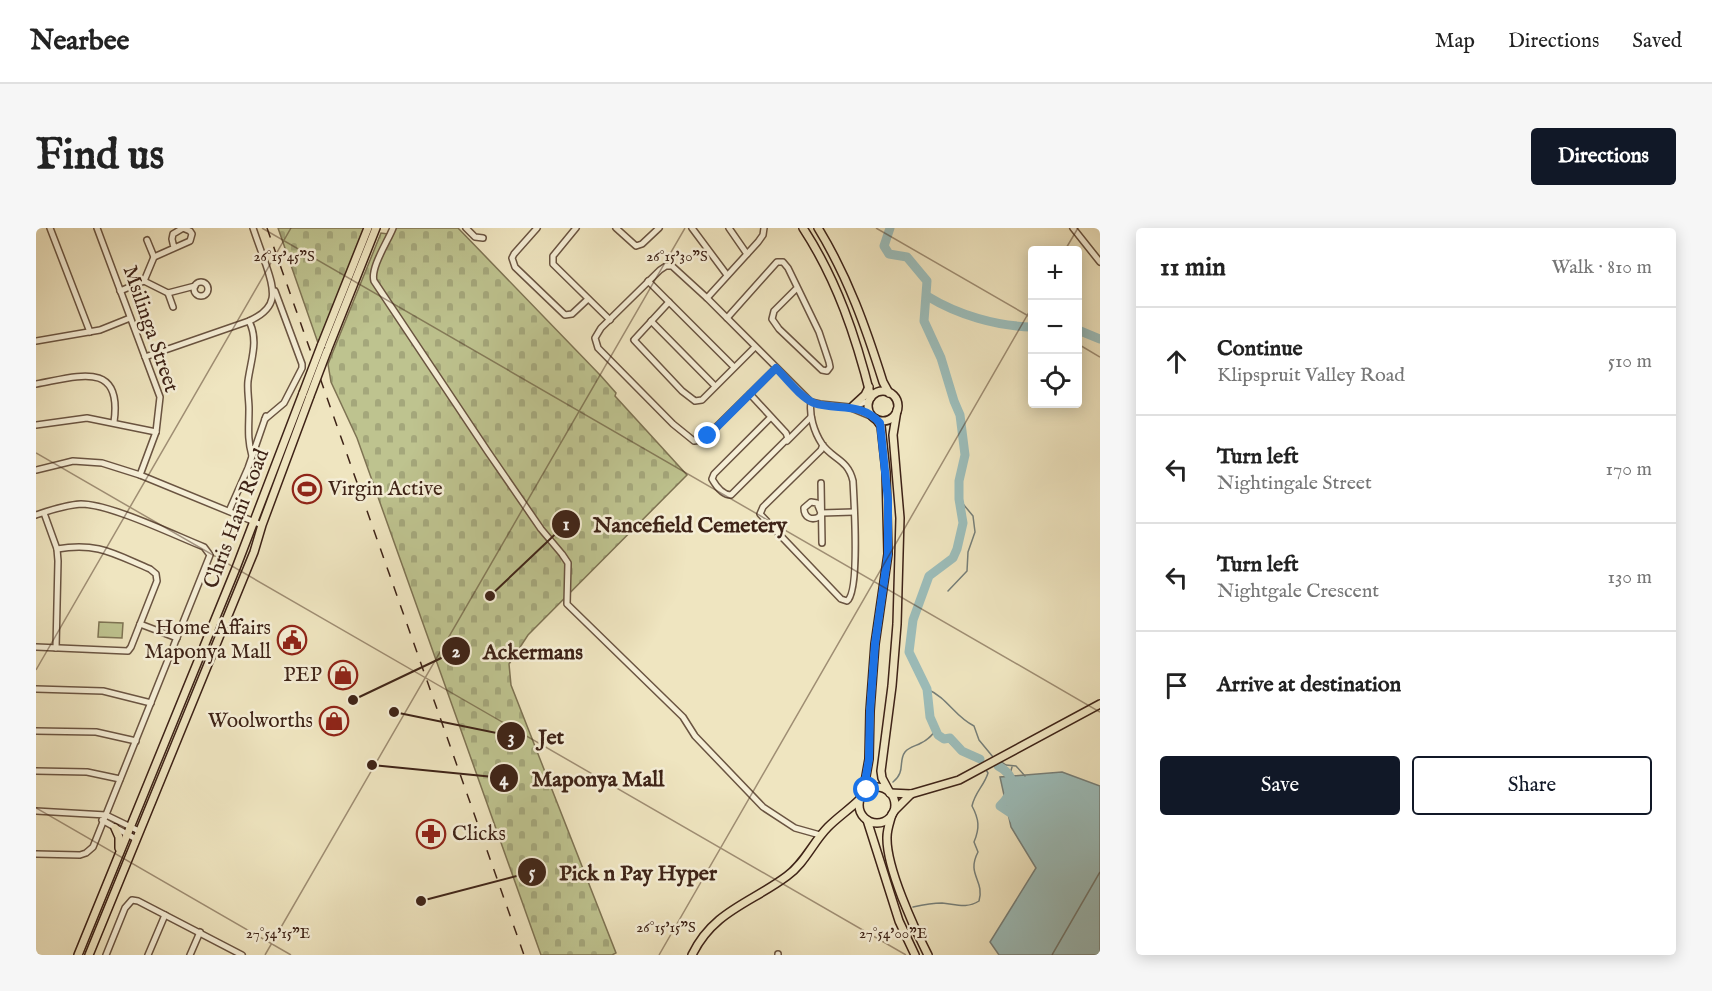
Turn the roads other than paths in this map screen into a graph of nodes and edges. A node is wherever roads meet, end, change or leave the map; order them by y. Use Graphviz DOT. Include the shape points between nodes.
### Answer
graph roads {
  1 [pos="50,228"];
  2 [pos="97,228"];
  3 [pos="253,228"];
  4 [pos="368,228"];
  5 [pos="376,228"];
  6 [pos="393,228"];
  7 [pos="466,228"];
  8 [pos="537,228"];
  9 [pos="576,228"];
  10 [pos="616,228"];
  11 [pos="657,228"];
  12 [pos="692,228"];
  13 [pos="729,228"];
  14 [pos="764,228"];
  15 [pos="803,228"];
  16 [pos="818,228"];
  17 [pos="1073,228"];
  18 [pos="483,238"];
  19 [pos="147,240"];
  20 [pos="174,248"];
  21 [pos="747,254"];
  22 [pos="154,257"];
  23 [pos="1100,262"];
  24 [pos="728,275"];
  25 [pos="144,281"];
  26 [pos="648,281"];
  27 [pos="195,286"];
  28 [pos="273,286"];
  29 [pos="797,288"];
  30 [pos="120,291"];
  31 [pos="168,293"];
  32 [pos="707,298"];
  33 [pos="588,299"];
  34 [pos="669,302"];
  35 [pos="173,307"];
  36 [pos="130,318"];
  37 [pos="727,318"];
  38 [pos="610,320"];
  39 [pos="249,321"];
  40 [pos="651,321"];
  41 [pos="90,332"];
  42 [pos="36,341"];
  43 [pos="755,347"];
  44 [pos="324,348"];
  45 [pos="145,357"];
  46 [pos="734,367"];
  47 [pos="776,368"];
  48 [pos="36,384"];
  49 [pos="715,386"];
  50 [pos="869,387"];
  51 [pos="890,393"];
  52 [pos="750,394"];
  53 [pos="306,395"];
  54 [pos="870,399"];
  55 [pos="812,402"];
  56 [pos="851,406"];
  57 [pos="897,410"];
  58 [pos="771,417"];
  59 [pos="811,417"];
  60 [pos="874,418"];
  61 [pos="114,422"];
  62 [pos="36,425"];
  63 [pos="156,432"];
  64 [pos="786,441"];
  65 [pos="823,445"];
  66 [pos="252,456"];
  67 [pos="36,470"];
  68 [pos="140,475"];
  69 [pos="821,483"];
  70 [pos="229,511"];
  71 [pos="854,512"];
  72 [pos="44,513"];
  73 [pos="821,513"];
  74 [pos="36,515"];
  75 [pos="253,521"];
  76 [pos="262,525"];
  77 [pos="822,543"];
  78 [pos="57,549"];
  79 [pos="140,624"];
  80 [pos="177,638"];
  81 [pos="36,647"];
  82 [pos="56,648"];
  83 [pos="36,688"];
  84 [pos="151,703"];
  85 [pos="1100,704"];
  86 [pos="36,730"];
  87 [pos="136,741"];
  88 [pos="36,771"];
  89 [pos="120,779"];
  90 [pos="890,793"];
  91 [pos="911,794"];
  92 [pos="861,796"];
  93 [pos="36,811"];
  94 [pos="893,813"];
  95 [pos="842,815"];
  96 [pos="865,818"];
  97 [pos="105,819"];
  98 [pos="115,828"];
  99 [pos="129,831"];
  100 [pos="138,835"];
  101 [pos="820,835"];
  102 [pos="36,854"];
  103 [pos="118,857"];
  104 [pos="165,915"];
  105 [pos="200,933"];
  106 [pos="78,955"];
  107 [pos="89,955"];
  108 [pos="106,955"];
  109 [pos="148,955"];
  110 [pos="190,955"];
  111 [pos="242,955"];
  112 [pos="692,955"];
  113 [pos="915,955"];
  114 [pos="928,955"];
  1 -- 41 [label="street"];
  2 -- 30 [label="street, Msilinga Street"];
  3 -- 28 [label="street"];
  4 -- 44 [label="main road, Chris Hani Road"];
  5 -- 44 [label="main road, Chris Hani Road"];
  6 -- 101 [label="street" via="376,264 374,281 568,563 567,604 683,717 695,736 763,807 795,828"];
  7 -- 18 [label="street" via="475,237"];
  8 -- 33 [label="street" via="514,254 515,267 565,315 572,314"];
  9 -- 33 [label="street" via="556,249 552,260"];
  10 -- 11 [label="street" via="636,246"];
  12 -- 24 [label="street"];
  13 -- 21 [label="street"];
  14 -- 21 [label="street"];
  15 -- 50 [label="main road" via="849,320"];
  16 -- 51 [label="main road" via="844,274"];
  17 -- 23 [label="street"];
  19 -- 22 [label="street"];
  20 -- 22 [label="street"];
  21 -- 24 [label="street"];
  22 -- 25 [label="street"];
  24 -- 32 [label="street"];
  25 -- 30 [label="street"];
  25 -- 31 [label="street"];
  26 -- 32 [label="street" via="663,267 672,266"];
  26 -- 34 [label="street"];
  26 -- 38 [label="street"];
  27 -- 31 [label="street"];
  28 -- 39 [label="street" via="271,304"];
  28 -- 66 [label="street" via="302,368 284,403 265,417"];
  29 -- 29 [label="street" via="774,311 772,319 827,371 829,362 819,332"];
  29 -- 37 [label="street" via="786,264 780,261"];
  30 -- 36 [label="street, Msilinga Street"];
  31 -- 35 [label="street"];
  32 -- 37 [label="street"];
  33 -- 38 [label="street"];
  34 -- 40 [label="street"];
  34 -- 46 [label="street"];
  36 -- 41 [label="street"];
  36 -- 45 [label="street, Msilinga Street"];
  37 -- 43 [label="street"];
  38 -- 52 [label="street" via="596,334 598,348 690,440 703,440"];
  39 -- 45 [label="street"];
  39 -- 66 [label="street" via="255,338 248,381 247,439"];
  40 -- 49 [label="street"];
  40 -- 49 [label="street" via="634,340 644,353 695,401 702,400"];
  41 -- 42 [label="street"];
  43 -- 46 [label="street"];
  43 -- 47 [label="street"];
  44 -- 53 [label="main road, Chris Hani Road, bridge"];
  45 -- 63 [label="street, Msilinga Street" via="160,397"];
  46 -- 49 [label="street"];
  47 -- 52 [label="street"];
  47 -- 55 [label="street"];
  48 -- 61 [label="street" via="83,376 104,379 115,403"];
  50 -- 54 [label="main road"];
  50 -- 56 [label="main road" via="862,399"];
  51 -- 54 [label="main road" via="881,391"];
  51 -- 57 [label="main road"];
  52 -- 58 [label="street"];
  53 -- 75 [label="main road, Chris Hani Road"];
  53 -- 76 [label="main road, Chris Hani Road"];
  54 -- 56 [label="street"];
  54 -- 60 [label="main road" via="868,409"];
  55 -- 56 [label="street"];
  55 -- 59 [label="street"];
  56 -- 60 [label="street"];
  57 -- 60 [label="main road" via="888,420"];
  57 -- 90 [label="main road" via="893,428 900,518 897,624 881,771"];
  58 -- 64 [label="street" via="786,433"];
  58 -- 64 [label="street" via="712,479 731,495"];
  59 -- 64 [label="street"];
  59 -- 65 [label="street"];
  60 -- 92 [label="main road" via="881,426 886,472 888,554 875,644 869,759"];
  61 -- 62 [label="street" via="87,418"];
  61 -- 63 [label="street"];
  63 -- 68 [label="street, Msilinga Street"];
  65 -- 71 [label="street" via="850,471"];
  65 -- 71 [label="street" via="760,514 846,601 852,595"];
  66 -- 70 [label="street"];
  67 -- 68 [label="street" via="81,460"];
  68 -- 70 [label="street"];
  69 -- 73 [label="street"];
  70 -- 75 [label="street"];
  71 -- 73 [label="street"];
  72 -- 74 [label="street"];
  72 -- 78 [label="street"];
  72 -- 80 [label="street" via="84,504 108,509 206,548 209,561"];
  73 -- 77 [label="street"];
  75 -- 76 [label="street"];
  75 -- 99 [label="main road, Chris Hani Road"];
  76 -- 100 [label="main road, Chris Hani Road"];
  78 -- 79 [label="street" via="96,548 156,574 157,581"];
  78 -- 82 [label="street"];
  79 -- 80 [label="street"];
  79 -- 82 [label="street" via="126,651"];
  80 -- 84 [label="street"];
  81 -- 82 [label="street"];
  83 -- 84 [label="street" via="103,691"];
  84 -- 87 [label="street"];
  85 -- 91 [label="main road" via="969,776"];
  86 -- 87 [label="street" via="96,732"];
  87 -- 89 [label="street"];
  88 -- 89 [label="street" via="87,772"];
  89 -- 97 [label="street"];
  90 -- 91 [label="main road"];
  90 -- 92 [label="main road" via="878,787"];
  90 -- 94 [label="main road" via="895,803"];
  91 -- 94 [label="main road"];
  92 -- 95 [label="main road"];
  92 -- 96 [label="main road" via="859,808"];
  93 -- 97 [label="street" via="76,812"];
  94 -- 96 [label="main road" via="880,823"];
  94 -- 114 [label="main road" via="887,830 887,848 900,891"];
  95 -- 96 [label="main road"];
  95 -- 101 [label="main road"];
  96 -- 113 [label="main road" via="899,921"];
  97 -- 98 [label="street"];
  97 -- 99 [label="street"];
  97 -- 102 [label="street" via="93,847 86,853"];
  98 -- 99 [label="street"];
  98 -- 103 [label="main road" via="120,840"];
  99 -- 100 [label="street"];
  99 -- 103 [label="main road, Chris Hani Road"];
  100 -- 107 [label="main road, Chris Hani Road"];
  101 -- 112 [label="main road" via="787,876 716,922"];
  103 -- 106 [label="main road, Chris Hani Road"];
  104 -- 105 [label="street"];
  104 -- 108 [label="street" via="138,901 127,903"];
  104 -- 109 [label="street"];
  105 -- 110 [label="street"];
  105 -- 111 [label="street"];
}
